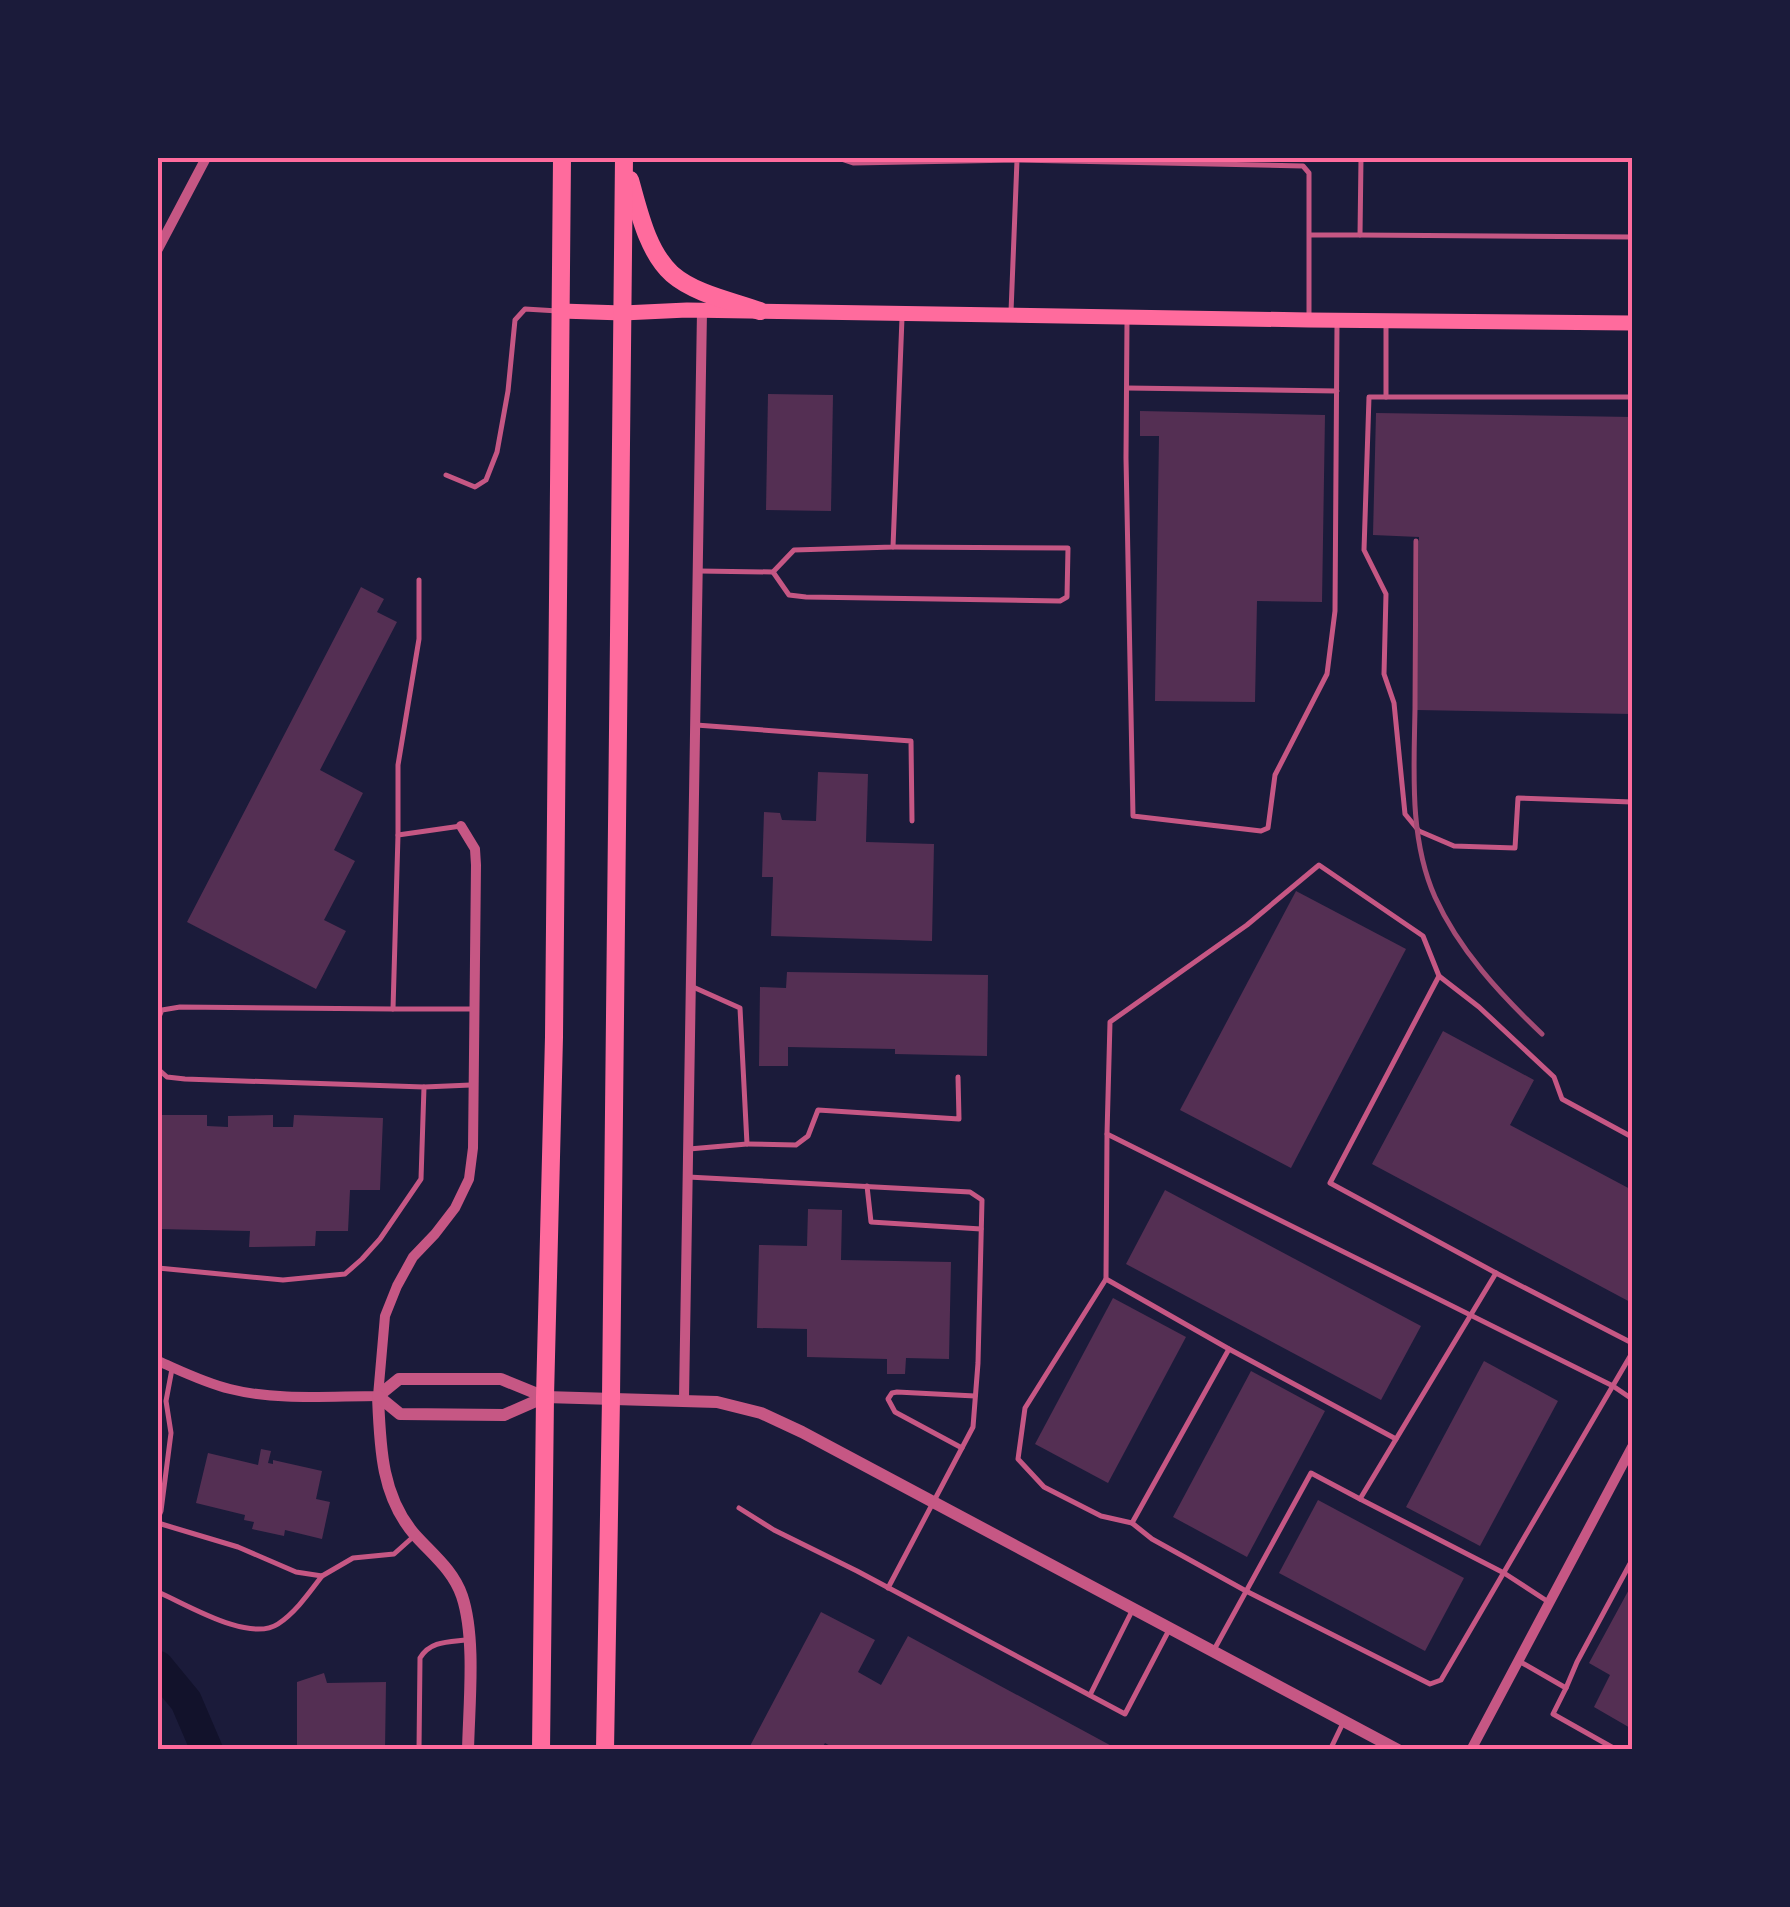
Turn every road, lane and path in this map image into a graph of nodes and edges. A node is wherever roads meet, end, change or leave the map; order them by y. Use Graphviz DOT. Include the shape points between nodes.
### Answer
graph roads {
  1 [pos="206,158"];
  2 [pos="562,158"];
  3 [pos="838,158"];
  4 [pos="1361,158"];
  5 [pos="624,159"];
  6 [pos="899,159"];
  7 [pos="1017,159"];
  8 [pos="1310,235"];
  9 [pos="1360,235"];
  10 [pos="1632,237"];
  11 [pos="158,249"];
  12 [pos="702,310"];
  13 [pos="560,312"];
  14 [pos="760,312"];
  15 [pos="623,313"];
  16 [pos="902,314"];
  17 [pos="1011,316"];
  18 [pos="1128,318"];
  19 [pos="1309,320"];
  20 [pos="1337,320"];
  21 [pos="1386,320"];
  22 [pos="1632,323"];
  23 [pos="1127,388"];
  24 [pos="1337,391"];
  25 [pos="1386,397"];
  26 [pos="1632,397"];
  27 [pos="446,476"];
  28 [pos="893,546"];
  29 [pos="699,571"];
  30 [pos="773,572"];
  31 [pos="419,580"];
  32 [pos="696,725"];
  33 [pos="1632,802"];
  34 [pos="912,822"];
  35 [pos="461,826"];
  36 [pos="398,835"];
  37 [pos="1439,976"];
  38 [pos="691,986"];
  39 [pos="474,1009"];
  40 [pos="393,1010"];
  41 [pos="158,1019"];
  42 [pos="158,1070"];
  43 [pos="958,1077"];
  44 [pos="474,1085"];
  45 [pos="424,1087"];
  46 [pos="1107,1134"];
  47 [pos="1632,1137"];
  48 [pos="747,1144"];
  49 [pos="688,1149"];
  50 [pos="688,1177"];
  51 [pos="867,1186"];
  52 [pos="980,1229"];
  53 [pos="158,1268"];
  54 [pos="1496,1273"];
  55 [pos="1106,1279"];
  56 [pos="1470,1315"];
  57 [pos="1632,1342"];
  58 [pos="1228,1349"];
  59 [pos="1632,1353"];
  60 [pos="158,1362"];
  61 [pos="172,1368"];
  62 [pos="1613,1386"];
  63 [pos="378,1396"];
  64 [pos="975,1396"];
  65 [pos="545,1397"];
  66 [pos="611,1398"];
  67 [pos="1632,1398"];
  68 [pos="684,1399"];
  69 [pos="1396,1439"];
  70 [pos="1632,1447"];
  71 [pos="962,1448"];
  72 [pos="1360,1499"];
  73 [pos="933,1501"];
  74 [pos="739,1508"];
  75 [pos="158,1521"];
  76 [pos="1132,1523"];
  77 [pos="416,1535"];
  78 [pos="1632,1560"];
  79 [pos="1504,1573"];
  80 [pos="322,1576"];
  81 [pos="888,1588"];
  82 [pos="158,1592"];
  83 [pos="1246,1592"];
  84 [pos="1549,1603"];
  85 [pos="1133,1608"];
  86 [pos="1170,1628"];
  87 [pos="469,1640"];
  88 [pos="1214,1651"];
  89 [pos="1518,1661"];
  90 [pos="1566,1688"];
  91 [pos="1090,1696"];
  92 [pos="1344,1721"];
  93 [pos="419,1750"];
  94 [pos="468,1750"];
  95 [pos="541,1750"];
  96 [pos="605,1750"];
  97 [pos="1330,1750"];
  98 [pos="1398,1750"];
  99 [pos="1471,1750"];
  100 [pos="1617,1750"];
  1 -- 11 [label="street"];
  2 -- 13 [label="highway"];
  3 -- 6 [label="lane"];
  4 -- 9 [label="lane"];
  5 -- 14 [label="highway" via="642,220 672,274"];
  5 -- 15 [label="highway"];
  6 -- 7 [label="lane"];
  7 -- 8 [label="lane" via="1303,166 1309,174"];
  7 -- 17 [label="lane"];
  8 -- 9 [label="lane"];
  8 -- 19 [label="lane"];
  9 -- 10 [label="lane"];
  12 -- 14 [label="main road"];
  12 -- 15 [label="main road"];
  12 -- 29 [label="street"];
  13 -- 15 [label="main road"];
  13 -- 27 [label="lane" via="525,309 515,320 497,452 486,480 475,486"];
  13 -- 65 [label="highway"];
  14 -- 16 [label="main road"];
  15 -- 66 [label="highway"];
  16 -- 17 [label="main road"];
  16 -- 28 [label="lane"];
  17 -- 18 [label="main road"];
  18 -- 19 [label="main road"];
  18 -- 23 [label="lane"];
  19 -- 20 [label="main road"];
  20 -- 21 [label="main road"];
  20 -- 24 [label="lane"];
  21 -- 22 [label="main road"];
  21 -- 25 [label="lane"];
  23 -- 24 [label="lane"];
  23 -- 24 [label="lane" via="1133,816 1261,831 1268,828 1276,774 1327,674 1335,611"];
  25 -- 26 [label="lane"];
  25 -- 33 [label="lane" via="1369,398 1364,550 1386,594 1384,674 1394,703 1405,814 1419,830 1454,846 1515,848 1518,798"];
  28 -- 30 [label="lane" via="794,550"];
  28 -- 30 [label="lane" via="1068,548 1067,597 806,597 789,594"];
  29 -- 30 [label="lane"];
  29 -- 32 [label="street"];
  31 -- 36 [label="lane" via="419,639 398,764"];
  32 -- 34 [label="lane" via="911,742"];
  32 -- 38 [label="street"];
  35 -- 36 [label="lane"];
  35 -- 39 [label="street" via="476,850"];
  36 -- 40 [label="lane"];
  37 -- 46 [label="lane" via="1423,936 1319,865 1248,925 1110,1022"];
  37 -- 47 [label="lane" via="1554,1077 1562,1100"];
  37 -- 54 [label="lane" via="1330,1183"];
  38 -- 48 [label="lane" via="740,1008"];
  38 -- 49 [label="street"];
  39 -- 40 [label="lane"];
  39 -- 44 [label="street"];
  40 -- 41 [label="lane" via="180,1007 162,1010"];
  42 -- 45 [label="lane" via="185,1080"];
  43 -- 48 [label="lane" via="958,1119 818,1110 808,1136 796,1145"];
  44 -- 45 [label="lane"];
  44 -- 63 [label="street" via="469,1179 397,1286 386,1316"];
  45 -- 53 [label="lane" via="421,1179 345,1274 283,1280"];
  46 -- 55 [label="lane"];
  46 -- 56 [label="lane"];
  48 -- 49 [label="lane"];
  49 -- 50 [label="street"];
  50 -- 51 [label="lane"];
  50 -- 68 [label="street"];
  51 -- 52 [label="lane" via="870,1222"];
  51 -- 52 [label="lane" via="970,1192 982,1200"];
  52 -- 64 [label="lane"];
  54 -- 56 [label="lane"];
  54 -- 57 [label="lane"];
  55 -- 58 [label="lane"];
  55 -- 76 [label="lane" via="1025,1408 1018,1459 1044,1487 1101,1516"];
  56 -- 62 [label="lane"];
  56 -- 69 [label="lane"];
  58 -- 69 [label="lane"];
  58 -- 76 [label="lane"];
  59 -- 62 [label="lane"];
  60 -- 61 [label="street"];
  61 -- 63 [label="street" via="255,1394"];
  61 -- 75 [label="lane" via="166,1400 171,1434"];
  62 -- 67 [label="lane"];
  62 -- 79 [label="lane"];
  63 -- 65 [label="street" via="399,1379 501,1379"];
  63 -- 65 [label="street" via="400,1414 504,1415"];
  63 -- 77 [label="street" via="388,1484"];
  64 -- 71 [label="lane" via="973,1426"];
  64 -- 71 [label="lane" via="909,1391 888,1399 895,1412"];
  65 -- 66 [label="street"];
  65 -- 95 [label="highway"];
  66 -- 68 [label="street"];
  66 -- 96 [label="highway"];
  68 -- 73 [label="street" via="760,1413"];
  69 -- 72 [label="lane"];
  70 -- 84 [label="street"];
  71 -- 73 [label="lane"];
  72 -- 79 [label="lane"];
  72 -- 83 [label="lane" via="1312,1473"];
  73 -- 81 [label="lane"];
  73 -- 85 [label="street"];
  74 -- 81 [label="lane"];
  75 -- 80 [label="lane"];
  76 -- 83 [label="lane"];
  77 -- 80 [label="lane" via="394,1554 353,1558"];
  77 -- 87 [label="street" via="461,1592"];
  78 -- 90 [label="lane"];
  79 -- 83 [label="lane" via="1441,1680 1430,1684"];
  79 -- 84 [label="lane"];
  80 -- 82 [label="lane" via="275,1626 254,1630"];
  81 -- 91 [label="lane"];
  83 -- 88 [label="lane"];
  84 -- 89 [label="street"];
  85 -- 86 [label="street"];
  85 -- 91 [label="lane"];
  86 -- 88 [label="street"];
  86 -- 91 [label="lane" via="1125,1714"];
  87 -- 93 [label="lane" via="441,1642 420,1658"];
  87 -- 94 [label="street"];
  88 -- 92 [label="street"];
  89 -- 90 [label="lane"];
  89 -- 99 [label="street"];
  90 -- 100 [label="lane" via="1553,1714"];
  92 -- 97 [label="lane"];
  92 -- 98 [label="street"];
}
